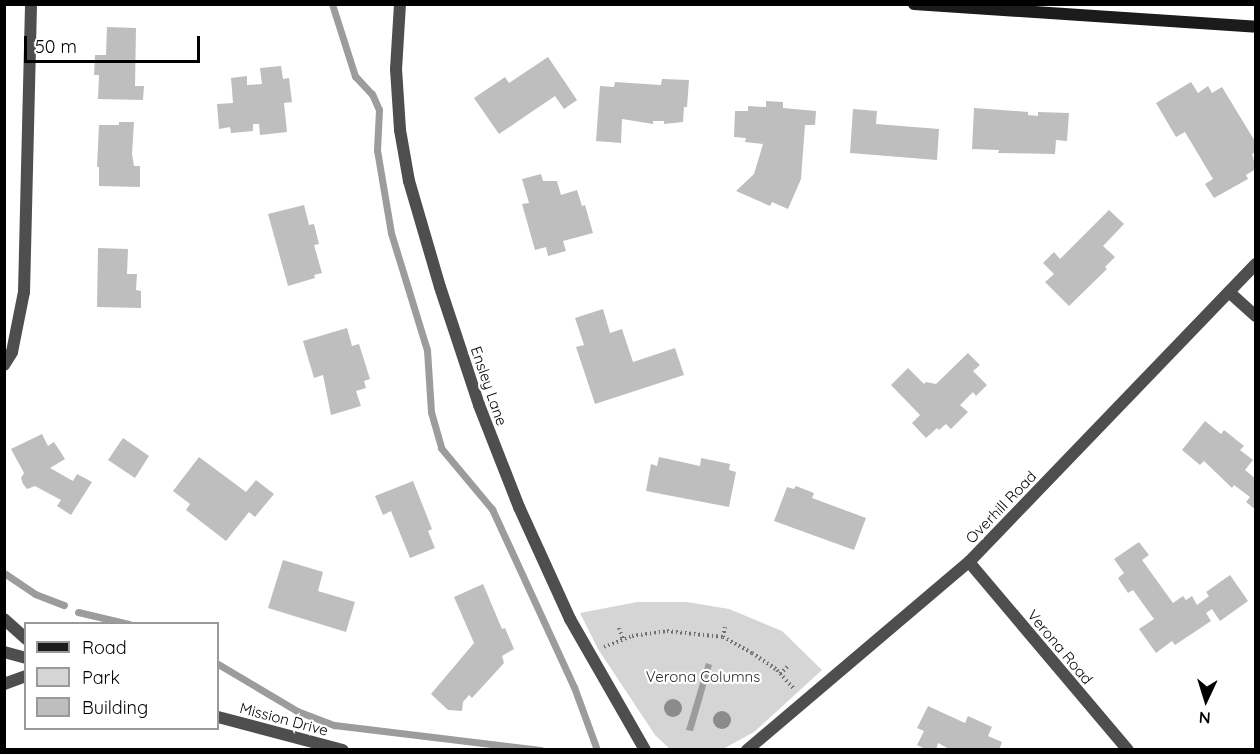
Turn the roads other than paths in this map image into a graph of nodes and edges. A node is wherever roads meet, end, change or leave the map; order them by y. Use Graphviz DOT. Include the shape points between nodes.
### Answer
graph roads {
  1 [pos="31,4"];
  2 [pos="400,4"];
  3 [pos="914,4"];
  4 [pos="1256,27"];
  5 [pos="1256,264"];
  6 [pos="1229,292"];
  7 [pos="1256,316"];
  8 [pos="4,365"];
  9 [pos="969,562"];
  10 [pos="4,619"];
  11 [pos="24,637"];
  12 [pos="4,652"];
  13 [pos="24,657"];
  14 [pos="24,677"];
  15 [pos="4,684"];
  16 [pos="219,717"];
  17 [pos="343,750"];
  18 [pos="645,750"];
  19 [pos="747,750"];
  20 [pos="1128,750"];
  1 -- 8 [label="street" via="24,292 12,352"];
  2 -- 18 [label="street, Ensley Lane" via="396,69 400,130 409,181 478,405 570,618"];
  3 -- 4 [label="main road"];
  5 -- 6 [label="street, Overhill Road"];
  6 -- 7 [label="street"];
  6 -- 9 [label="street, Overhill Road"];
  9 -- 19 [label="street, Overhill Road"];
  9 -- 20 [label="street, Verona Road"];
  10 -- 11 [label="street"];
  12 -- 13 [label="street"];
  14 -- 15 [label="street"];
  16 -- 17 [label="street, Mission Drive"];
}
